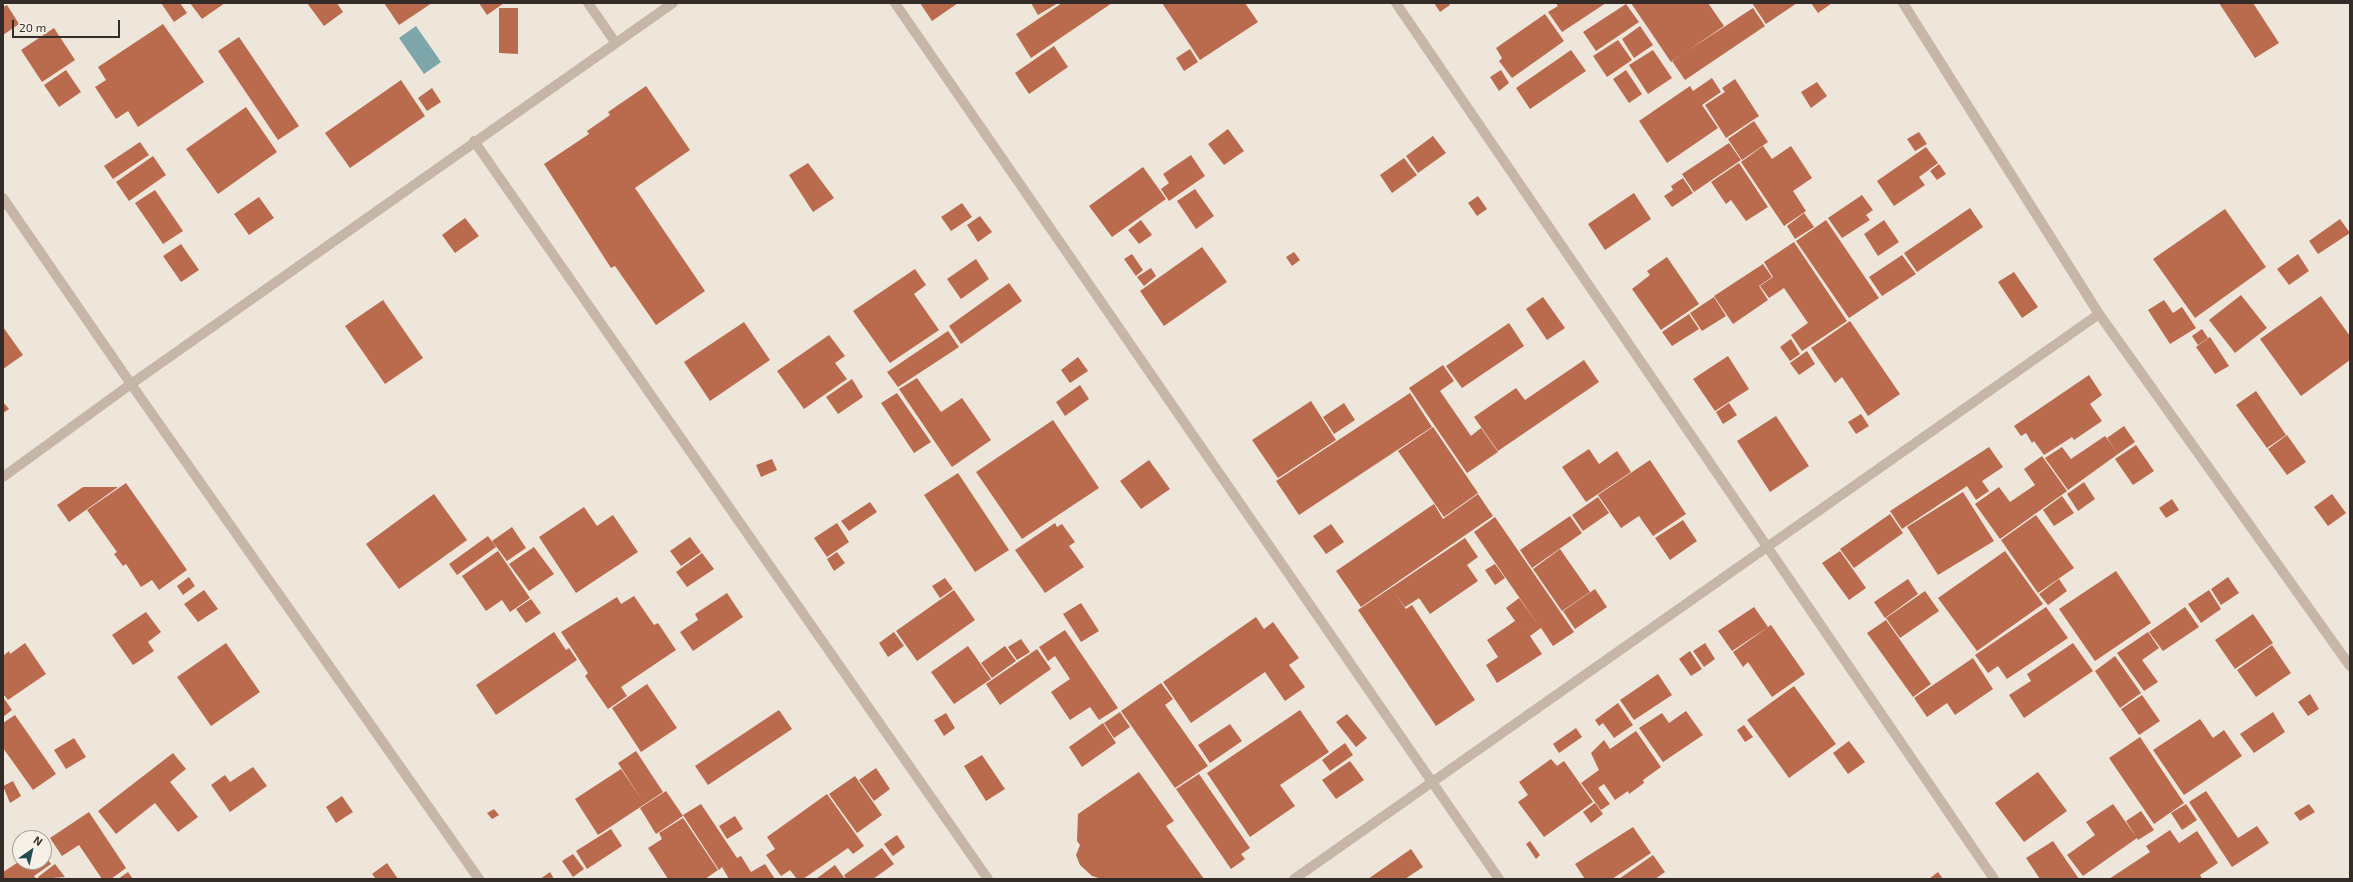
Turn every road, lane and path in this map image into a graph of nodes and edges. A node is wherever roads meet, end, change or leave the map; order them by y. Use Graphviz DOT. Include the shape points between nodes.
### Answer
graph roads {
  1 [pos="588,3"];
  2 [pos="673,3"];
  3 [pos="895,3"];
  4 [pos="1396,3"];
  5 [pos="1907,4"];
  6 [pos="615,42"];
  7 [pos="474,141"];
  8 [pos="3,198"];
  9 [pos="2099,314"];
  10 [pos="131,384"];
  11 [pos="3,478"];
  12 [pos="1766,547"];
  13 [pos="2350,666"];
  14 [pos="1432,780"];
  15 [pos="479,879"];
  16 [pos="988,879"];
  17 [pos="1294,879"];
  18 [pos="1499,879"];
  19 [pos="1994,879"];
  1 -- 6 [label="street"];
  2 -- 6 [label="street"];
  3 -- 14 [label="street"];
  4 -- 12 [label="street"];
  5 -- 9 [label="street"];
  6 -- 7 [label="street"];
  7 -- 10 [label="street"];
  7 -- 16 [label="street"];
  8 -- 10 [label="street"];
  9 -- 12 [label="street"];
  9 -- 13 [label="street"];
  10 -- 11 [label="street"];
  10 -- 15 [label="street"];
  12 -- 14 [label="street"];
  12 -- 19 [label="street"];
  14 -- 17 [label="street"];
  14 -- 18 [label="street"];
}
